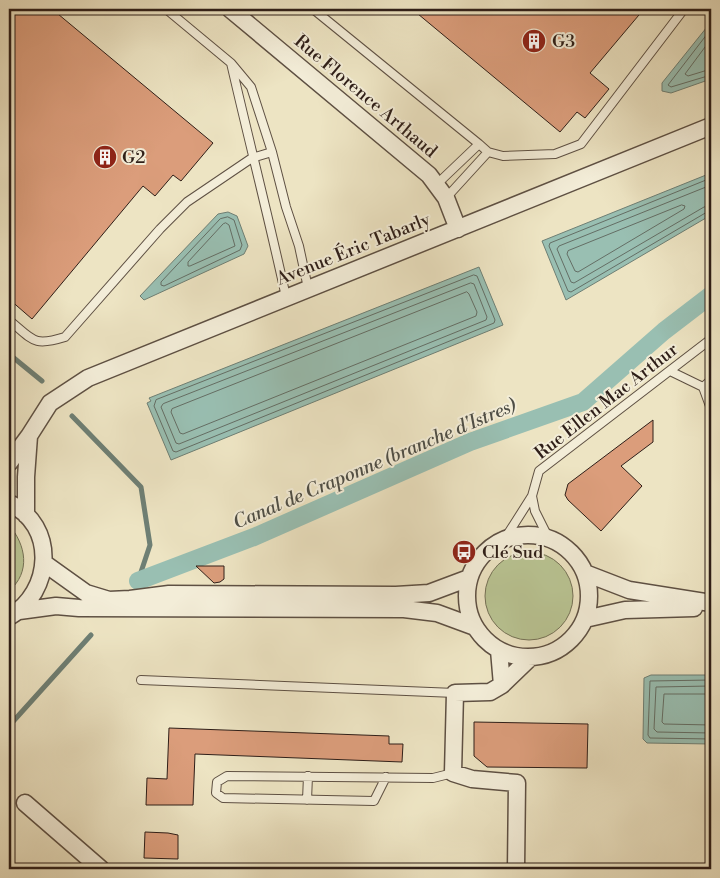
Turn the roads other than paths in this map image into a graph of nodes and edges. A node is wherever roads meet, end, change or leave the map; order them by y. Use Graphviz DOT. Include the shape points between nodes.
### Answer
graph roads {
  1 [pos="166,9"];
  2 [pos="230,9"];
  3 [pos="314,9"];
  4 [pos="684,9"];
  5 [pos="231,63"];
  6 [pos="711,126"];
  7 [pos="479,144"];
  8 [pos="272,152"];
  9 [pos="488,152"];
  10 [pos="252,158"];
  11 [pos="441,191"];
  12 [pos="458,229"];
  13 [pos="308,288"];
  14 [pos="286,297"];
  15 [pos="9,320"];
  16 [pos="711,339"];
  17 [pos="670,370"];
  18 [pos="711,380"];
  19 [pos="707,387"];
  20 [pos="711,419"];
  21 [pos="29,436"];
  22 [pos="9,464"];
  23 [pos="532,496"];
  24 [pos="9,503"];
  25 [pos="26,516"];
  26 [pos="549,539"];
  27 [pos="504,540"];
  28 [pos="44,563"];
  29 [pos="585,573"];
  30 [pos="470,578"];
  31 [pos="711,603"];
  32 [pos="711,607"];
  33 [pos="14,614"];
  34 [pos="585,619"];
  35 [pos="475,627"];
  36 [pos="499,650"];
  37 [pos="530,658"];
  38 [pos="141,680"];
  39 [pos="502,684"];
  40 [pos="455,693"];
  41 [pos="453,773"];
  42 [pos="308,776"];
  43 [pos="386,777"];
  44 [pos="308,800"];
  45 [pos="25,803"];
  46 [pos="101,869"];
  47 [pos="516,869"];
  1 -- 5 [label="lane"];
  2 -- 11 [label="street, Rue Florence Arthaud" via="429,175"];
  3 -- 7 [label="lane"];
  4 -- 9 [label="lane" via="581,144 555,154 503,156"];
  5 -- 8 [label="lane" via="250,88"];
  5 -- 10 [label="lane"];
  6 -- 12 [label="street, Avenue Éric Tabarly"];
  7 -- 9 [label="lane"];
  7 -- 11 [label="lane"];
  8 -- 10 [label="lane"];
  8 -- 13 [label="lane"];
  9 -- 11 [label="lane"];
  10 -- 14 [label="lane"];
  10 -- 15 [label="lane" via="187,202 65,337 47,342 34,341"];
  11 -- 12 [label="street, Rue Florence Arthaud"];
  12 -- 13 [label="street, Avenue Éric Tabarly"];
  13 -- 14 [label="street, Avenue Éric Tabarly"];
  14 -- 21 [label="street, Avenue Éric Tabarly" via="88,378 50,403"];
  16 -- 17 [label="lane, Rue Ellen Mac Arthur"];
  17 -- 19 [label="lane"];
  17 -- 23 [label="lane, Rue Ellen Mac Arthur" via="539,470"];
  18 -- 19 [label="lane"];
  19 -- 20 [label="lane"];
  21 -- 22 [label="street, Avenue Éric Tabarly"];
  21 -- 25 [label="street, Avenue Éric Tabarly"];
  23 -- 26 [label="lane" via="535,512"];
  23 -- 27 [label="lane"];
  24 -- 25 [label="street"];
  25 -- 28 [label="street" via="36,529"];
  26 -- 27 [label="street" via="519,536"];
  26 -- 29 [label="street" via="564,547"];
  27 -- 30 [label="street" via="483,555"];
  28 -- 30 [label="street" via="86,593 109,600 169,594 429,593"];
  28 -- 33 [label="street" via="32,598"];
  29 -- 31 [label="street" via="629,590"];
  29 -- 34 [label="street" via="589,604"];
  30 -- 35 [label="street" via="466,594 468,611"];
  32 -- 34 [label="street" via="625,610"];
  33 -- 35 [label="street" via="56,606 404,610 437,613"];
  34 -- 37 [label="street" via="563,646"];
  35 -- 36 [label="street"];
  36 -- 37 [label="street"];
  36 -- 39 [label="street"];
  37 -- 39 [label="street"];
  38 -- 40 [label="lane"];
  39 -- 40 [label="street" via="490,692"];
  40 -- 41 [label="street"];
  41 -- 43 [label="lane" via="433,778"];
  41 -- 47 [label="street" via="472,779 517,783"];
  42 -- 43 [label="lane"];
  42 -- 44 [label="lane"];
  42 -- 44 [label="lane" via="227,776 217,782 216,793 223,798"];
  43 -- 44 [label="lane" via="374,801"];
  45 -- 46 [label="street"];
}
